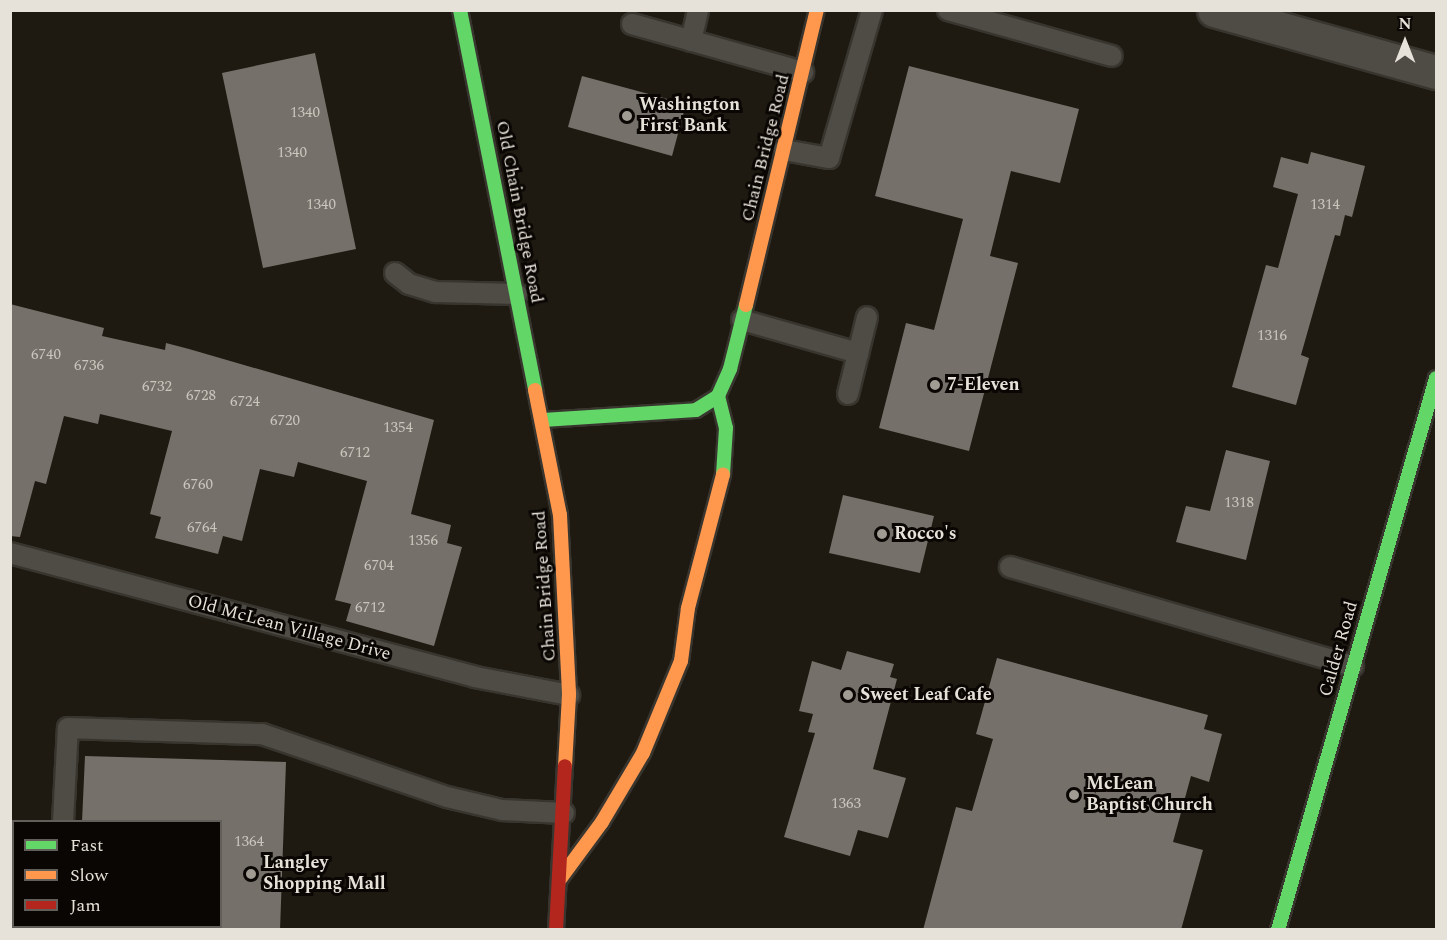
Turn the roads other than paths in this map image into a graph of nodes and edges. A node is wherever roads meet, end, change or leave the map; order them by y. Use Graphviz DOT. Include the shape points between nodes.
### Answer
graph roads {
  1 [pos="460,10"];
  2 [pos="698,10"];
  3 [pos="817,10"];
  4 [pos="872,10"];
  5 [pos="948,10"];
  6 [pos="1214,10"];
  7 [pos="632,24"];
  8 [pos="691,41"];
  9 [pos="1112,56"];
  10 [pos="803,72"];
  11 [pos="1437,72"];
  12 [pos="784,150"];
  13 [pos="395,273"];
  14 [pos="517,294"];
  15 [pos="867,317"];
  16 [pos="741,320"];
  17 [pos="858,353"];
  18 [pos="1437,378"];
  19 [pos="848,394"];
  20 [pos="718,396"];
  21 [pos="543,420"];
  22 [pos="10,553"];
  23 [pos="1010,567"];
  24 [pos="1353,666"];
  25 [pos="569,695"];
  26 [pos="564,813"];
  27 [pos="63,820"];
  28 [pos="560,879"];
  29 [pos="556,930"];
  30 [pos="1278,930"];
  1 -- 14 [label="street, Old Chain Bridge Road"];
  2 -- 8 [label="lane"];
  3 -- 10 [label="street, Chain Bridge Road"];
  4 -- 12 [label="lane" via="829,158"];
  5 -- 9 [label="lane"];
  6 -- 11 [label="street"];
  7 -- 8 [label="lane"];
  8 -- 10 [label="lane"];
  10 -- 12 [label="street, Chain Bridge Road"];
  12 -- 16 [label="street, Chain Bridge Road"];
  13 -- 14 [label="lane" via="409,284 436,292"];
  14 -- 21 [label="street, Old Chain Bridge Road"];
  15 -- 17 [label="lane"];
  16 -- 17 [label="lane"];
  16 -- 20 [label="street, Chain Bridge Road" via="730,369"];
  17 -- 19 [label="lane"];
  18 -- 24 [label="street, Calder Road"];
  20 -- 21 [label="street" via="696,410"];
  20 -- 28 [label="street" via="726,428 724,470 691,592 674,680 643,753 602,822"];
  21 -- 25 [label="street, Chain Bridge Road" via="565,563"];
  22 -- 25 [label="lane, Old McLean Village Drive" via="455,672"];
  23 -- 24 [label="lane"];
  24 -- 30 [label="street, Calder Road"];
  25 -- 26 [label="street, Chain Bridge Road"];
  26 -- 27 [label="lane" via="502,810 447,797 262,734 68,728"];
  26 -- 28 [label="street, Chain Bridge Road"];
  28 -- 29 [label="street, Chain Bridge Road"];
}
